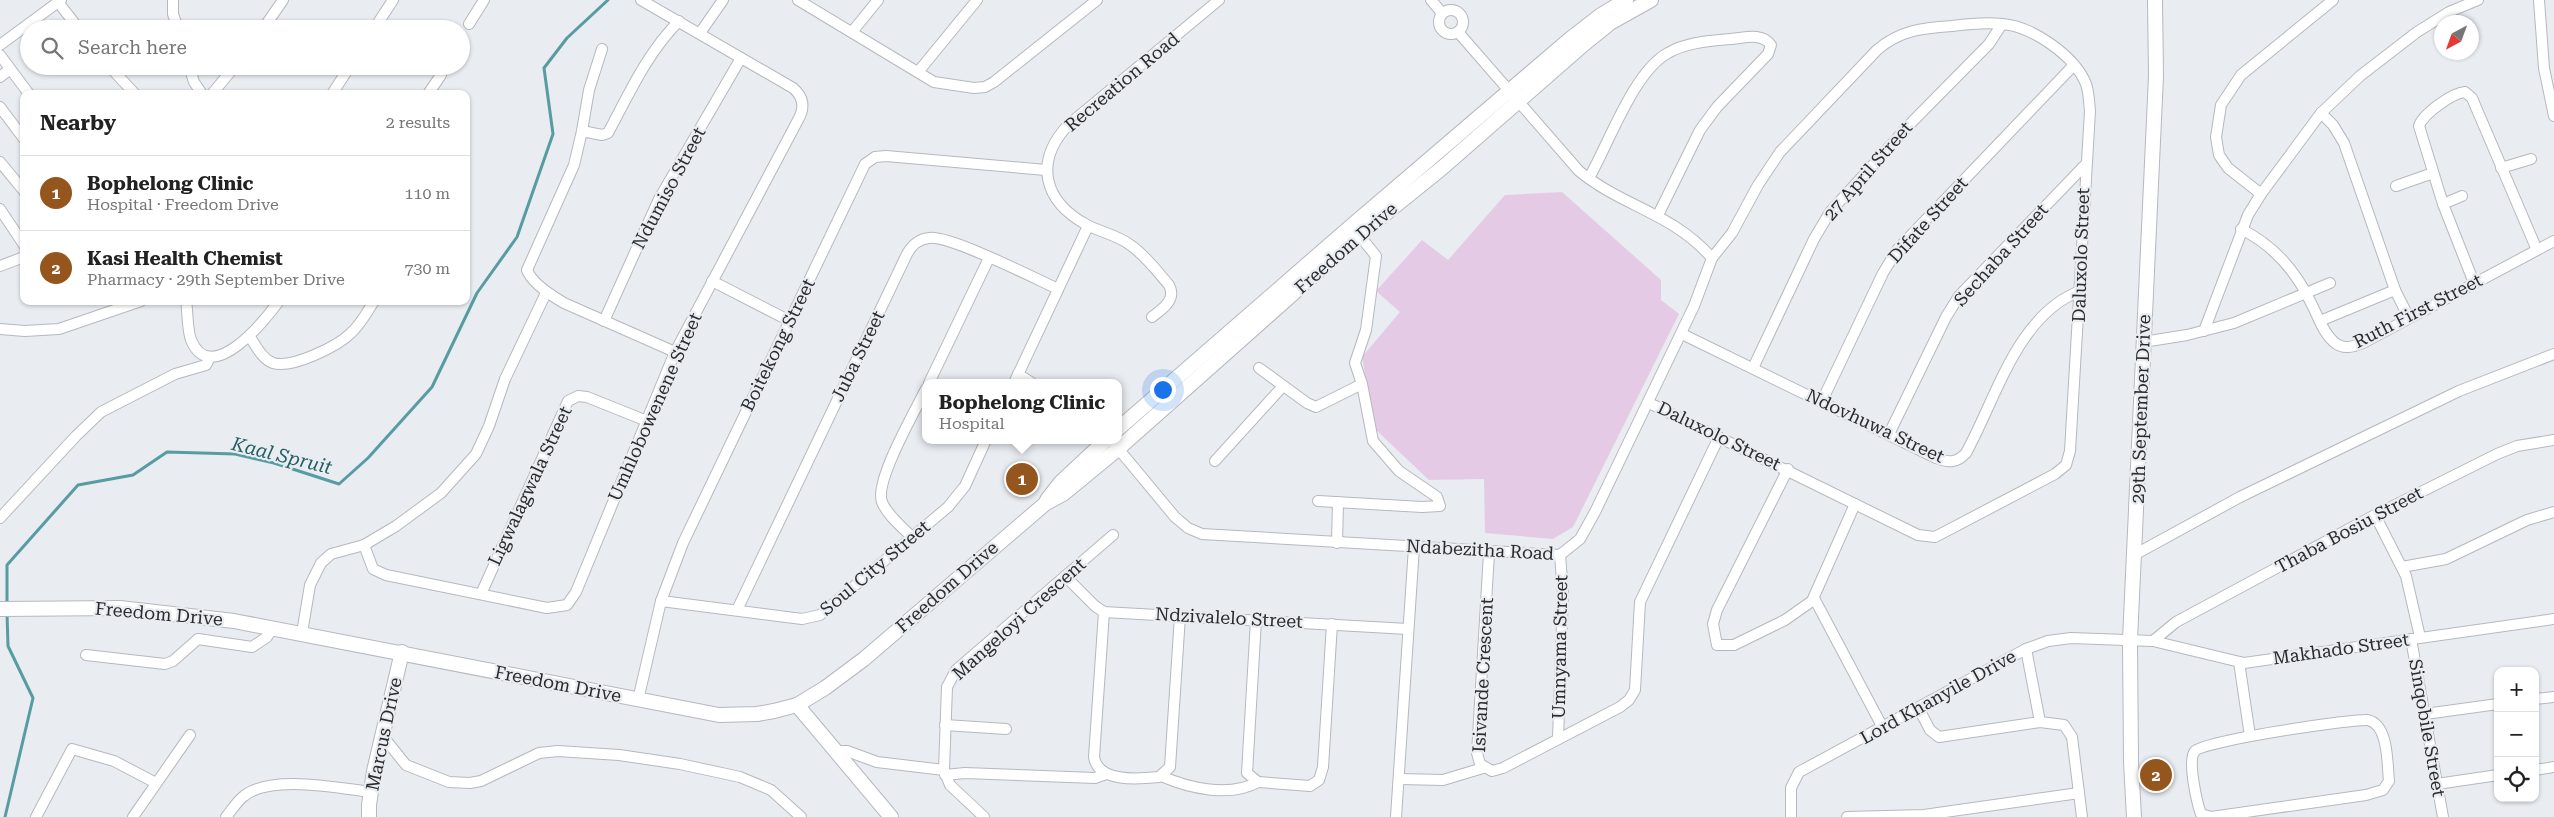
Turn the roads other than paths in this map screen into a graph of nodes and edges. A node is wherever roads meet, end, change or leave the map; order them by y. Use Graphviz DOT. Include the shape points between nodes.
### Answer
graph roads {
  1 [pos="173,0"];
  2 [pos="284,0"];
  3 [pos="393,0"];
  4 [pos="484,0"];
  5 [pos="641,0"];
  6 [pos="723,0"];
  7 [pos="798,0"];
  8 [pos="878,0"];
  9 [pos="977,0"];
  10 [pos="1097,0"];
  11 [pos="1219,0"];
  12 [pos="1431,0"];
  13 [pos="1626,0"];
  14 [pos="1649,0"];
  15 [pos="2155,0"];
  16 [pos="2333,0"];
  17 [pos="2478,0"];
  18 [pos="2539,0"];
  19 [pos="60,1"];
  20 [pos="1206,4"];
  21 [pos="1442,13"];
  22 [pos="34,20"];
  23 [pos="73,20"];
  24 [pos="175,20"];
  25 [pos="270,20"];
  26 [pos="380,20"];
  27 [pos="679,21"];
  28 [pos="470,22"];
  29 [pos="2002,24"];
  30 [pos="20,30"];
  31 [pos="852,32"];
  32 [pos="1458,32"];
  33 [pos="700,33"];
  34 [pos="0,45"];
  35 [pos="602,49"];
  36 [pos="0,55"];
  37 [pos="741,58"];
  38 [pos="2073,66"];
  39 [pos="10,69"];
  40 [pos="918,72"];
  41 [pos="117,75"];
  42 [pos="192,75"];
  43 [pos="228,75"];
  44 [pos="344,75"];
  45 [pos="441,75"];
  46 [pos="0,77"];
  47 [pos="27,90"];
  48 [pos="131,90"];
  49 [pos="199,90"];
  50 [pos="215,90"];
  51 [pos="335,90"];
  52 [pos="431,90"];
  53 [pos="1513,96"];
  54 [pos="0,107"];
  55 [pos="2321,113"];
  56 [pos="2554,116"];
  57 [pos="582,131"];
  58 [pos="20,134"];
  59 [pos="2531,159"];
  60 [pos="0,162"];
  61 [pos="2085,165"];
  62 [pos="2501,168"];
  63 [pos="1046,170"];
  64 [pos="2433,174"];
  65 [pos="1589,178"];
  66 [pos="20,186"];
  67 [pos="2396,186"];
  68 [pos="2261,194"];
  69 [pos="2462,196"];
  70 [pos="2443,204"];
  71 [pos="0,209"];
  72 [pos="1658,215"];
  73 [pos="1088,226"];
  74 [pos="2242,229"];
  75 [pos="1359,235"];
  76 [pos="20,239"];
  77 [pos="2554,241"];
  78 [pos="2537,250"];
  79 [pos="20,258"];
  80 [pos="989,258"];
  81 [pos="1712,258"];
  82 [pos="2,263"];
  83 [pos="712,282"];
  84 [pos="2330,283"];
  85 [pos="2474,283"];
  86 [pos="1058,289"];
  87 [pos="2394,290"];
  88 [pos="2080,291"];
  89 [pos="2304,292"];
  90 [pos="550,294"];
  91 [pos="129,305"];
  92 [pos="187,305"];
  93 [pos="276,305"];
  94 [pos="371,305"];
  95 [pos="1152,317"];
  96 [pos="2409,318"];
  97 [pos="604,321"];
  98 [pos="790,321"];
  99 [pos="2320,321"];
  100 [pos="0,329"];
  101 [pos="2204,331"];
  102 [pos="1682,334"];
  103 [pos="250,337"];
  104 [pos="2143,342"];
  105 [pos="675,352"];
  106 [pos="2554,354"];
  107 [pos="210,357"];
  108 [pos="1259,368"];
  109 [pos="1753,368"];
  110 [pos="1016,378"];
  111 [pos="931,379"];
  112 [pos="1362,384"];
  113 [pos="1283,386"];
  114 [pos="922,398"];
  115 [pos="1822,401"];
  116 [pos="1649,403"];
  117 [pos="647,422"];
  118 [pos="1122,427"];
  119 [pos="1889,434"];
  120 [pos="1720,437"];
  121 [pos="1122,438"];
  122 [pos="2554,440"];
  123 [pos="984,444"];
  124 [pos="1102,444"];
  125 [pos="1115,444"];
  126 [pos="1215,461"];
  127 [pos="1788,469"];
  128 [pos="1318,500"];
  129 [pos="1338,502"];
  130 [pos="1046,503"];
  131 [pos="1855,504"];
  132 [pos="2554,512"];
  133 [pos="2375,515"];
  134 [pos="0,518"];
  135 [pos="1113,535"];
  136 [pos="912,537"];
  137 [pos="1337,543"];
  138 [pos="364,545"];
  139 [pos="1414,547"];
  140 [pos="1489,553"];
  141 [pos="2134,555"];
  142 [pos="1560,556"];
  143 [pos="2402,567"];
  144 [pos="1065,576"];
  145 [pos="481,594"];
  146 [pos="1814,598"];
  147 [pos="661,601"];
  148 [pos="0,608"];
  149 [pos="737,610"];
  150 [pos="1104,612"];
  151 [pos="1180,616"];
  152 [pos="2554,619"];
  153 [pos="1256,620"];
  154 [pos="1332,624"];
  155 [pos="272,627"];
  156 [pos="1408,629"];
  157 [pos="302,633"];
  158 [pos="2415,638"];
  159 [pos="2130,640"];
  160 [pos="2153,641"];
  161 [pos="2026,649"];
  162 [pos="402,652"];
  163 [pos="86,656"];
  164 [pos="2239,662"];
  165 [pos="2554,697"];
  166 [pos="2539,699"];
  167 [pos="638,700"];
  168 [pos="798,705"];
  169 [pos="2494,705"];
  170 [pos="1919,709"];
  171 [pos="2425,714"];
  172 [pos="2040,722"];
  173 [pos="945,726"];
  174 [pos="1883,728"];
  175 [pos="1006,729"];
  176 [pos="382,734"];
  177 [pos="190,735"];
  178 [pos="2250,736"];
  179 [pos="1558,739"];
  180 [pos="834,751"];
  181 [pos="2554,767"];
  182 [pos="1483,768"];
  183 [pos="2539,769"];
  184 [pos="944,772"];
  185 [pos="1106,774"];
  186 [pos="1161,776"];
  187 [pos="2494,777"];
  188 [pos="1400,779"];
  189 [pos="1258,782"];
  190 [pos="156,783"];
  191 [pos="2437,784"];
  192 [pos="371,792"];
  193 [pos="2079,793"];
  194 [pos="2266,813"];
  195 [pos="36,817"];
  196 [pos="133,817"];
  197 [pos="226,817"];
  198 [pos="369,817"];
  199 [pos="801,817"];
  200 [pos="891,817"];
  201 [pos="984,817"];
  202 [pos="1396,817"];
  203 [pos="1791,817"];
  204 [pos="1847,817"];
  205 [pos="1868,817"];
  206 [pos="2082,817"];
  207 [pos="2134,817"];
  208 [pos="2442,817"];
  1 -- 24 [label="street"];
  2 -- 25 [label="street"];
  3 -- 26 [label="street"];
  4 -- 28 [label="street"];
  5 -- 27 [label="street, Umhlobowenene Street"];
  6 -- 33 [label="street"];
  7 -- 31 [label="street"];
  8 -- 31 [label="street"];
  9 -- 40 [label="street"];
  10 -- 40 [label="street" via="985,87 941,84"];
  11 -- 20 [label="street, Recreation Road"];
  12 -- 21 [label="street"];
  13 -- 53 [label="street, Freedom Drive" via="1587,25"];
  14 -- 53 [label="street, Freedom Drive" via="1610,23"];
  15 -- 104 [label="street, 29th September Drive" via="2156,76"];
  16 -- 68 [label="street" via="2241,75 2221,105 2216,137 2219,155 2228,168"];
  17 -- 55 [label="street" via="2449,12 2417,32 2360,76"];
  18 -- 56 [label="street" via="2544,68"];
  19 -- 22 [label="street"];
  19 -- 23 [label="street"];
  20 -- 63 [label="street, Recreation Road" via="1068,125 1051,148"];
  21 -- 32 [label="street" via="1438,21 1441,30 1449,34"];
  21 -- 32 [label="street" via="1452,10 1460,14 1463,23"];
  27 -- 33 [label="street, Umhlobowenene Street"];
  27 -- 57 [label="street" via="649,58 608,133"];
  29 -- 38 [label="street, Daluxolo Street" via="2035,34"];
  29 -- 81 [label="street, Daluxolo Street" via="1914,30 1898,34 1886,42 1780,152 1732,233"];
  29 -- 109 [label="street, 27 April Street" via="1989,44 1830,212"];
  30 -- 34 [label="street"];
  31 -- 40 [label="street"];
  32 -- 53 [label="street"];
  33 -- 37 [label="street, Umhlobowenene Street"];
  35 -- 57 [label="street" via="589,90"];
  36 -- 39 [label="street"];
  37 -- 83 [label="street, Umhlobowenene Street" via="797,91 802,112"];
  37 -- 97 [label="street, Ndumiso Street" via="659,199"];
  38 -- 61 [label="street, Daluxolo Street" via="2086,84 2089,98"];
  38 -- 115 [label="street, Difate Street" via="1897,250"];
  39 -- 46 [label="street"];
  39 -- 47 [label="street"];
  41 -- 48 [label="street"];
  42 -- 49 [label="street"];
  43 -- 50 [label="street"];
  44 -- 51 [label="street"];
  45 -- 52 [label="street"];
  53 -- 65 [label="street" via="1566,157"];
  53 -- 75 [label="street, Freedom Drive" via="1442,168"];
  53 -- 118 [label="street, Freedom Drive" via="1349,228"];
  54 -- 58 [label="street"];
  55 -- 68 [label="street"];
  55 -- 87 [label="street" via="2344,143"];
  57 -- 90 [label="street" via="569,176 527,266 530,275"];
  59 -- 62 [label="street"];
  60 -- 66 [label="street"];
  61 -- 88 [label="street, Daluxolo Street"];
  61 -- 119 [label="street, Sechaba Street" via="1959,296"];
  62 -- 64 [label="street" via="2472,98 2465,92 2426,114 2420,122 2419,130"];
  62 -- 78 [label="street"];
  63 -- 73 [label="street" via="1063,206"];
  63 -- 98 [label="street, Boitekong Street" via="886,156 870,160 859,176"];
  64 -- 67 [label="street"];
  64 -- 70 [label="street"];
  65 -- 72 [label="street"];
  65 -- 72 [label="street" via="1642,77 1656,60 1691,44 1754,37 1767,40 1770,48 1766,57 1721,102 1700,130"];
  68 -- 74 [label="street"];
  69 -- 70 [label="street"];
  70 -- 85 [label="street"];
  71 -- 76 [label="street"];
  72 -- 81 [label="street" via="1691,236"];
  73 -- 86 [label="street"];
  73 -- 95 [label="street" via="1130,244 1169,285 1172,292 1169,302"];
  74 -- 89 [label="street, Ruth First Street" via="2279,254"];
  74 -- 101 [label="street"];
  75 -- 112 [label="street" via="1376,256 1366,330 1355,360"];
  75 -- 121 [label="street, Freedom Drive"];
  77 -- 78 [label="street, Ruth First Street"];
  78 -- 85 [label="street, Ruth First Street"];
  79 -- 82 [label="street"];
  80 -- 86 [label="street, Juba Street"];
  80 -- 111 [label="street"];
  80 -- 149 [label="street, Juba Street" via="936,238 921,239 908,250"];
  81 -- 102 [label="street, Ndabezitha Road"];
  83 -- 98 [label="street"];
  83 -- 105 [label="street, Umhlobowenene Street"];
  84 -- 89 [label="street"];
  85 -- 96 [label="street, Ruth First Street"];
  86 -- 110 [label="street"];
  87 -- 96 [label="street"];
  87 -- 99 [label="street"];
  88 -- 119 [label="street, Ndovhuwa Street" via="2058,303 2024,340 2008,364 1968,448 1957,461 1936,458"];
  88 -- 131 [label="street, Daluxolo Street" via="2070,451 2062,469 1935,536 1918,535"];
  89 -- 99 [label="street, Ruth First Street"];
  89 -- 101 [label="street" via="2248,318"];
  90 -- 97 [label="street"];
  90 -- 138 [label="street" via="545,295 526,331 476,454 435,498"];
  91 -- 100 [label="street" via="59,329"];
  92 -- 107 [label="street" via="192,342 201,353"];
  93 -- 103 [label="street"];
  94 -- 103 [label="street" via="348,336 300,360 270,362"];
  96 -- 99 [label="street, Ruth First Street" via="2363,343 2348,347 2334,343"];
  97 -- 105 [label="street"];
  98 -- 147 [label="street, Boitekong Street" via="683,543"];
  101 -- 104 [label="street"];
  102 -- 109 [label="street, Ndovhuwa Street"];
  102 -- 116 [label="street, Ndabezitha Road"];
  103 -- 107 [label="street" via="222,354"];
  104 -- 141 [label="street, 29th September Drive"];
  105 -- 117 [label="street, Umhlobowenene Street"];
  106 -- 141 [label="street" via="2459,392 2240,497"];
  107 -- 134 [label="street" via="206,365 175,374 101,412"];
  108 -- 113 [label="street"];
  109 -- 115 [label="street, Ndovhuwa Street"];
  112 -- 113 [label="street" via="1318,407"];
  112 -- 129 [label="street" via="1375,445 1399,471 1435,495 1440,506"];
  113 -- 126 [label="street"];
  114 -- 136 [label="street" via="884,475 880,492 884,506"];
  115 -- 119 [label="street, Ndovhuwa Street"];
  116 -- 120 [label="street, Daluxolo Street"];
  116 -- 142 [label="street, Ndabezitha Road" via="1586,530"];
  117 -- 145 [label="street, Umhlobowenene Street" via="576,592 566,605 547,608"];
  117 -- 145 [label="street, Ligwalagwala Street" via="587,397 578,396 568,401"];
  120 -- 127 [label="street, Daluxolo Street"];
  120 -- 179 [label="street, Isivande Crescent" via="1640,602 1632,696 1620,707"];
  122 -- 133 [label="street, Thaba Bosiu Street" via="2508,449"];
  123 -- 136 [label="street, Soul City Street" via="961,492"];
  124 -- 130 [label="street, Freedom Drive" via="1061,482"];
  125 -- 130 [label="street, Freedom Drive" via="1062,494"];
  125 -- 137 [label="street, Ndabezitha Road" via="1175,517 1195,531 1210,535"];
  127 -- 131 [label="street, Daluxolo Street"];
  127 -- 146 [label="street" via="1717,610 1713,624 1716,642 1722,647 1734,646 1785,620"];
  128 -- 129 [label="street"];
  129 -- 137 [label="street"];
  130 -- 168 [label="street, Freedom Drive" via="864,659"];
  131 -- 146 [label="street"];
  132 -- 143 [label="street" via="2528,520 2446,559"];
  133 -- 143 [label="street, Sinqobile Street"];
  133 -- 160 [label="street, Thaba Bosiu Street" via="2176,622"];
  135 -- 144 [label="street, Mangeloyi Crescent"];
  136 -- 149 [label="street, Soul City Street" via="831,608 814,618"];
  137 -- 139 [label="street, Ndabezitha Road"];
  138 -- 145 [label="street, Umhlobowenene Street" via="371,565 379,573"];
  138 -- 157 [label="street" via="331,554 320,563 310,584"];
  139 -- 140 [label="street, Ndabezitha Road"];
  139 -- 156 [label="street"];
  140 -- 142 [label="street, Ndabezitha Road"];
  140 -- 182 [label="street, Isivande Crescent" via="1478,753"];
  141 -- 159 [label="street, 29th September Drive"];
  142 -- 179 [label="street, Umnyama Street" via="1564,594"];
  143 -- 158 [label="street, Sinqobile Street"];
  144 -- 150 [label="street"];
  144 -- 173 [label="street, Mangeloyi Crescent" via="954,672 947,687"];
  146 -- 174 [label="street"];
  147 -- 149 [label="street, Soul City Street"];
  147 -- 167 [label="street, Boitekong Street"];
  148 -- 155 [label="street, Freedom Drive" via="140,609"];
  150 -- 151 [label="street, Ndzivalelo Street"];
  150 -- 185 [label="street" via="1094,757 1097,766"];
  151 -- 153 [label="street, Ndzivalelo Street"];
  151 -- 186 [label="street" via="1172,760"];
  152 -- 158 [label="street, Makhado Street"];
  153 -- 154 [label="street, Ndzivalelo Street"];
  153 -- 189 [label="street" via="1246,769"];
  154 -- 156 [label="street, Ndzivalelo Street"];
  154 -- 189 [label="street" via="1320,778 1310,786"];
  155 -- 157 [label="street, Freedom Drive"];
  155 -- 163 [label="street" via="266,637 252,647 198,639 164,664"];
  156 -- 188 [label="street"];
  157 -- 162 [label="street, Freedom Drive"];
  158 -- 164 [label="street, Makhado Street"];
  158 -- 171 [label="street, Sinqobile Street"];
  159 -- 160 [label="street, Makhado Street"];
  159 -- 161 [label="street, Lord Khanyile Drive" via="2071,638 2048,640"];
  159 -- 207 [label="street, 29th September Drive"];
  160 -- 164 [label="street, Makhado Street"];
  161 -- 170 [label="street, Lord Khanyile Drive"];
  161 -- 172 [label="street"];
  162 -- 167 [label="street, Freedom Drive"];
  162 -- 176 [label="street, Marcus Drive"];
  164 -- 178 [label="street"];
  165 -- 166 [label="street"];
  167 -- 168 [label="street, Freedom Drive" via="719,715 757,714"];
  168 -- 180 [label="street"];
  169 -- 171 [label="street"];
  170 -- 172 [label="street" via="1930,730 1939,737"];
  170 -- 174 [label="street, Lord Khanyile Drive"];
  171 -- 191 [label="street, Sinqobile Street"];
  172 -- 193 [label="street" via="2057,723 2069,730"];
  173 -- 175 [label="street"];
  173 -- 184 [label="street, Mangeloyi Crescent"];
  174 -- 203 [label="street, Lord Khanyile Drive" via="1799,772 1790,788"];
  176 -- 192 [label="street, Marcus Drive"];
  176 -- 199 [label="street" via="406,765 449,782 470,784 481,781 539,753 619,755 740,777 771,790"];
  177 -- 190 [label="street"];
  178 -- 194 [label="street" via="2203,745 2194,751 2191,762 2200,810 2201,814 2211,817"];
  178 -- 194 [label="street" via="2364,720 2373,721 2382,732 2389,781 2383,790"];
  179 -- 182 [label="street, Isivande Crescent" via="1497,771"];
  180 -- 184 [label="street" via="877,762"];
  180 -- 200 [label="street"];
  181 -- 183 [label="street"];
  182 -- 188 [label="street" via="1443,780"];
  184 -- 185 [label="street" via="1095,778"];
  184 -- 201 [label="street" via="957,793"];
  185 -- 186 [label="street"];
  186 -- 189 [label="street" via="1184,786 1238,790"];
  187 -- 191 [label="street"];
  188 -- 202 [label="street"];
  190 -- 195 [label="street" via="114,761 72,749"];
  190 -- 196 [label="street"];
  191 -- 208 [label="street, Sinqobile Street"];
  192 -- 197 [label="street" via="275,785 243,796"];
  192 -- 198 [label="street, Marcus Drive"];
  193 -- 205 [label="street" via="1924,815"];
  193 -- 206 [label="street"];
  204 -- 205 [label="street"];
}
